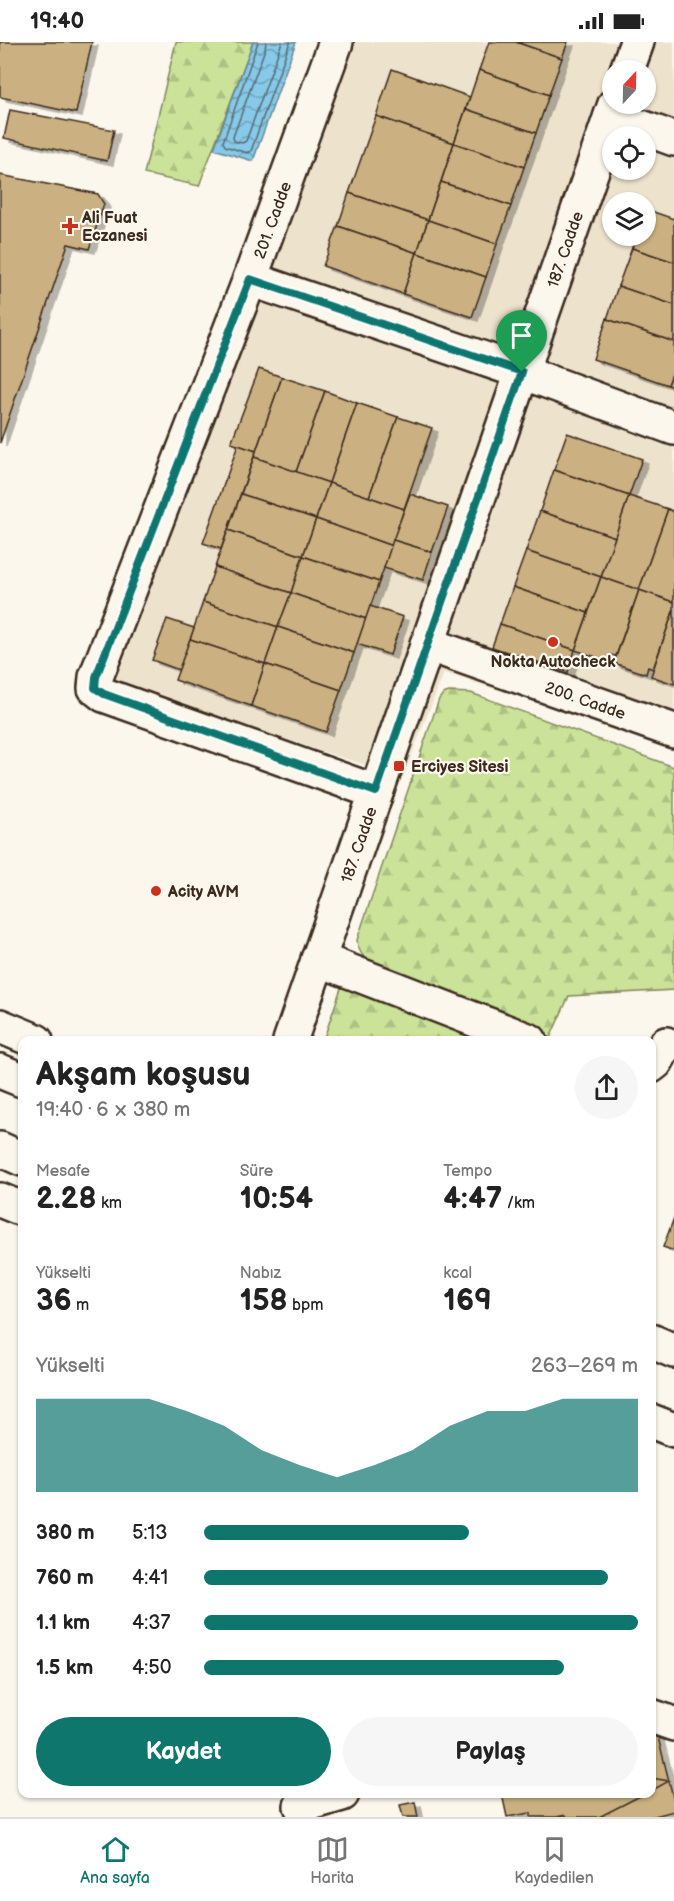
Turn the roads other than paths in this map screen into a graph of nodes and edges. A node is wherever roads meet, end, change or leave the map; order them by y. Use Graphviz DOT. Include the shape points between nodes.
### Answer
graph roads {
  1 [pos="336,42"];
  2 [pos="637,42"];
  3 [pos="631,60"];
  4 [pos="612,114"];
  5 [pos="621,114"];
  6 [pos="674,139"];
  7 [pos="250,279"];
  8 [pos="522,372"];
  9 [pos="674,428"];
  10 [pos="428,644"];
  11 [pos="674,731"];
  12 [pos="376,792"];
  13 [pos="318,960"];
  14 [pos="0,1026"];
  15 [pos="24,1036"];
  16 [pos="292,1036"];
  17 [pos="517,1036"];
  18 [pos="0,1071"];
  19 [pos="18,1078"];
  20 [pos="0,1149"];
  21 [pos="18,1157"];
  22 [pos="0,1200"];
  23 [pos="18,1207"];
  24 [pos="656,1343"];
  25 [pos="674,1351"];
  26 [pos="656,1422"];
  27 [pos="674,1430"];
  28 [pos="656,1718"];
  29 [pos="674,1724"];
  30 [pos="331,1798"];
  31 [pos="303,1808"];
  1 -- 7 [label="main road, 201. Cadde"];
  2 -- 3 [label="main road"];
  4 -- 8 [label="main road, 187. Cadde"];
  5 -- 6 [label="main road"];
  7 -- 8 [label="main road"];
  7 -- 12 [label="main road, 201. Cadde" via="100,666 95,688"];
  8 -- 9 [label="main road"];
  8 -- 10 [label="main road, 187. Cadde"];
  10 -- 11 [label="main road, 200. Cadde"];
  10 -- 12 [label="main road, 187. Cadde"];
  12 -- 13 [label="main road, 187. Cadde"];
  13 -- 16 [label="main road, 187. Cadde"];
  13 -- 17 [label="main road"];
  14 -- 15 [label="main road"];
  18 -- 19 [label="main road"];
  20 -- 21 [label="main road"];
  22 -- 23 [label="main road"];
  24 -- 25 [label="main road"];
  26 -- 27 [label="main road"];
  28 -- 29 [label="main road"];
  30 -- 31 [label="main road"];
}
